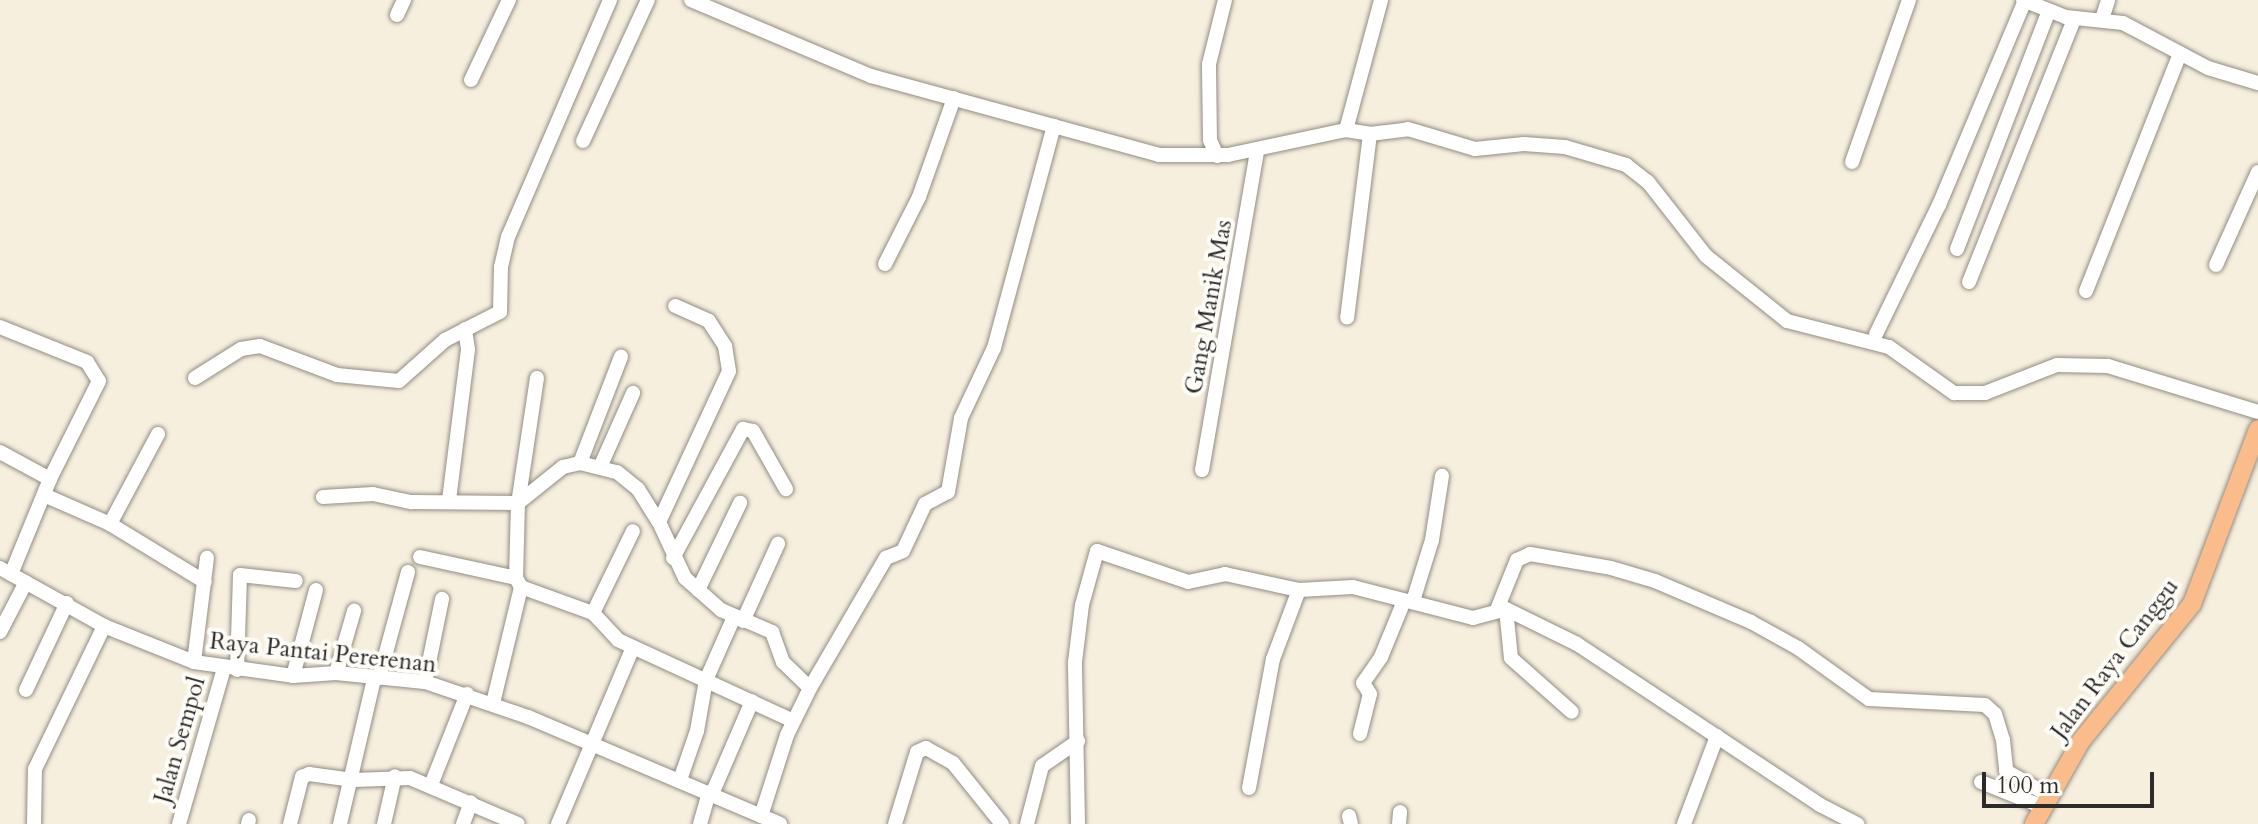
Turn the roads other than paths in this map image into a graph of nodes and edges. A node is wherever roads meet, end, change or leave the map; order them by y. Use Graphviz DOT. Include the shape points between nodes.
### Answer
graph roads {
  1 [pos="404,0"];
  2 [pos="509,0"];
  3 [pos="610,0"];
  4 [pos="648,0"];
  5 [pos="691,0"];
  6 [pos="1225,0"];
  7 [pos="1381,0"];
  8 [pos="1909,0"];
  9 [pos="2024,0"];
  10 [pos="2108,0"];
  11 [pos="2049,11"];
  12 [pos="397,15"];
  13 [pos="2074,19"];
  14 [pos="2102,19"];
  15 [pos="2180,54"];
  16 [pos="471,80"];
  17 [pos="2258,83"];
  18 [pos="954,98"];
  19 [pos="1054,126"];
  20 [pos="1346,130"];
  21 [pos="1370,134"];
  22 [pos="583,141"];
  23 [pos="1257,151"];
  24 [pos="1217,156"];
  25 [pos="1852,162"];
  26 [pos="2258,172"];
  27 [pos="1957,249"];
  28 [pos="885,264"];
  29 [pos="2216,265"];
  30 [pos="1969,282"];
  31 [pos="2086,291"];
  32 [pos="675,306"];
  33 [pos="1347,318"];
  34 [pos="0,327"];
  35 [pos="465,329"];
  36 [pos="1876,334"];
  37 [pos="621,357"];
  38 [pos="195,378"];
  39 [pos="537,378"];
  40 [pos="633,393"];
  41 [pos="2258,412"];
  42 [pos="2258,429"];
  43 [pos="158,434"];
  44 [pos="0,452"];
  45 [pos="580,463"];
  46 [pos="601,465"];
  47 [pos="1202,470"];
  48 [pos="1442,476"];
  49 [pos="50,479"];
  50 [pos="786,489"];
  51 [pos="44,495"];
  52 [pos="323,497"];
  53 [pos="449,500"];
  54 [pos="518,503"];
  55 [pos="740,503"];
  56 [pos="659,522"];
  57 [pos="110,524"];
  58 [pos="633,531"];
  59 [pos="778,544"];
  60 [pos="420,557"];
  61 [pos="207,558"];
  62 [pos="673,558"];
  63 [pos="6,571"];
  64 [pos="408,572"];
  65 [pos="296,581"];
  66 [pos="26,582"];
  67 [pos="205,582"];
  68 [pos="518,583"];
  69 [pos="316,590"];
  70 [pos="698,590"];
  71 [pos="1299,590"];
  72 [pos="442,599"];
  73 [pos="1408,601"];
  74 [pos="67,603"];
  75 [pos="1502,608"];
  76 [pos="354,611"];
  77 [pos="593,613"];
  78 [pos="738,619"];
  79 [pos="104,626"];
  80 [pos="0,632"];
  81 [pos="633,647"];
  82 [pos="194,662"];
  83 [pos="231,669"];
  84 [pos="336,673"];
  85 [pos="293,676"];
  86 [pos="377,678"];
  87 [pos="706,680"];
  88 [pos="425,682"];
  89 [pos="810,688"];
  90 [pos="26,690"];
  91 [pos="467,694"];
  92 [pos="752,701"];
  93 [pos="493,703"];
  94 [pos="1572,712"];
  95 [pos="793,721"];
  96 [pos="1360,734"];
  97 [pos="1717,736"];
  98 [pos="1078,741"];
  99 [pos="594,746"];
  100 [pos="395,776"];
  101 [pos="353,780"];
  102 [pos="680,780"];
  103 [pos="1981,782"];
  104 [pos="431,785"];
  105 [pos="1249,788"];
  106 [pos="710,793"];
  107 [pos="471,802"];
  108 [pos="2042,809"];
  109 [pos="761,816"];
  110 [pos="34,824"];
  111 [pos="179,824"];
  112 [pos="290,824"];
  113 [pos="340,824"];
  114 [pos="384,824"];
  115 [pos="463,824"];
  116 [pos="518,824"];
  117 [pos="558,824"];
  118 [pos="700,824"];
  119 [pos="780,824"];
  120 [pos="895,824"];
  121 [pos="1002,824"];
  122 [pos="1027,824"];
  123 [pos="1078,824"];
  124 [pos="1684,824"];
  125 [pos="1857,824"];
  1 -- 12 [label="street"];
  2 -- 16 [label="street"];
  3 -- 35 [label="street" via="508,237 500,312"];
  4 -- 22 [label="street"];
  5 -- 18 [label="street" via="871,76"];
  6 -- 24 [label="street" via="1209,64 1210,140"];
  7 -- 20 [label="street"];
  8 -- 25 [label="street"];
  9 -- 11 [label="street"];
  9 -- 36 [label="street" via="1939,205"];
  10 -- 14 [label="street"];
  11 -- 13 [label="street"];
  11 -- 27 [label="street"];
  13 -- 14 [label="street"];
  13 -- 30 [label="street"];
  14 -- 15 [label="street" via="2123,23"];
  15 -- 17 [label="street"];
  15 -- 31 [label="street"];
  18 -- 19 [label="street"];
  18 -- 28 [label="street" via="919,197"];
  19 -- 24 [label="street" via="1159,155"];
  19 -- 89 [label="street" via="1002,322 961,418 948,492 930,500 903,551 886,558"];
  20 -- 21 [label="street"];
  20 -- 23 [label="street"];
  21 -- 33 [label="street"];
  21 -- 41 [label="street" via="1408,129 1475,149 1565,147 1626,165 1648,182 1706,256 1787,321 1889,347 1954,393 1985,393 2057,365 2108,366"];
  23 -- 24 [label="street"];
  23 -- 47 [label="street, Gang Manik Mas"];
  26 -- 29 [label="street"];
  32 -- 56 [label="street" via="709,321 725,346 729,371"];
  34 -- 49 [label="street" via="87,362 97,373 91,402"];
  35 -- 38 [label="street" via="389,383 337,375 260,346 241,349"];
  35 -- 53 [label="street" via="468,349"];
  37 -- 45 [label="street"];
  39 -- 54 [label="street"];
  40 -- 46 [label="street"];
  42 -- 108 [label="main road, Jalan Raya Canggu" via="2192,604 2081,741"];
  43 -- 57 [label="street"];
  44 -- 49 [label="street"];
  45 -- 46 [label="street"];
  45 -- 54 [label="street" via="563,467"];
  46 -- 56 [label="street" via="638,489"];
  48 -- 73 [label="street" via="1432,540"];
  49 -- 51 [label="street"];
  50 -- 62 [label="street" via="753,431 743,429"];
  51 -- 57 [label="street"];
  51 -- 63 [label="street"];
  52 -- 53 [label="street" via="373,494 412,502"];
  53 -- 54 [label="street"];
  54 -- 68 [label="street"];
  55 -- 70 [label="street"];
  56 -- 62 [label="street"];
  57 -- 67 [label="street"];
  58 -- 77 [label="street"];
  59 -- 78 [label="street"];
  60 -- 68 [label="street"];
  61 -- 67 [label="street"];
  62 -- 70 [label="street"];
  63 -- 66 [label="street, Raya Pantai Pererenan"];
  64 -- 86 [label="street"];
  65 -- 83 [label="street, Jalan Sempol" via="240,575"];
  66 -- 74 [label="street, Raya Pantai Pererenan"];
  66 -- 80 [label="street"];
  67 -- 82 [label="street"];
  68 -- 77 [label="street"];
  68 -- 93 [label="street"];
  69 -- 85 [label="street"];
  70 -- 78 [label="street"];
  71 -- 73 [label="street" via="1340,586"];
  71 -- 98 [label="street" via="1225,574 1188,582 1097,551 1077,633"];
  71 -- 105 [label="street" via="1273,659"];
  72 -- 88 [label="street"];
  73 -- 75 [label="street" via="1473,618"];
  73 -- 96 [label="street" via="1363,683 1370,694"];
  74 -- 79 [label="street, Raya Pantai Pererenan"];
  74 -- 90 [label="street"];
  75 -- 94 [label="street" via="1511,658"];
  75 -- 97 [label="street" via="1577,644"];
  75 -- 108 [label="street" via="1517,560 1530,554 1655,581 1762,628 1869,699 1985,705 1998,725 2006,771"];
  76 -- 84 [label="street"];
  77 -- 81 [label="street" via="618,640"];
  78 -- 87 [label="street"];
  78 -- 89 [label="street" via="772,632 783,662"];
  79 -- 82 [label="street, Raya Pantai Pererenan"];
  79 -- 110 [label="street" via="35,769"];
  81 -- 87 [label="street"];
  81 -- 99 [label="street"];
  82 -- 83 [label="street, Raya Pantai Pererenan"];
  83 -- 85 [label="street, Raya Pantai Pererenan"];
  83 -- 111 [label="street, Jalan Sempol"];
  84 -- 85 [label="street, Raya Pantai Pererenan"];
  84 -- 86 [label="street, Raya Pantai Pererenan"];
  86 -- 88 [label="street, Raya Pantai Pererenan"];
  86 -- 101 [label="street"];
  87 -- 92 [label="street"];
  87 -- 102 [label="street" via="700,722"];
  88 -- 91 [label="street, Raya Pantai Pererenan"];
  89 -- 95 [label="street"];
  91 -- 93 [label="street, Raya Pantai Pererenan"];
  91 -- 104 [label="street"];
  92 -- 95 [label="street"];
  92 -- 106 [label="street"];
  93 -- 99 [label="street, Raya Pantai Pererenan"];
  95 -- 109 [label="street"];
  97 -- 124 [label="street"];
  97 -- 125 [label="street"];
  98 -- 122 [label="street" via="1052,757 1036,776"];
  98 -- 123 [label="street"];
  99 -- 102 [label="street, Raya Pantai Pererenan"];
  99 -- 117 [label="street"];
  100 -- 101 [label="street"];
  100 -- 104 [label="street"];
  100 -- 114 [label="street"];
  101 -- 112 [label="street" via="302,777"];
  101 -- 113 [label="street"];
  102 -- 106 [label="street, Raya Pantai Pererenan"];
  103 -- 108 [label="street"];
  104 -- 107 [label="street"];
  106 -- 109 [label="street, Raya Pantai Pererenan"];
  106 -- 118 [label="street"];
  107 -- 115 [label="street"];
  107 -- 116 [label="street"];
  109 -- 119 [label="street, Raya Pantai Pererenan"];
  120 -- 121 [label="street" via="917,752 926,748 953,763"];
}
